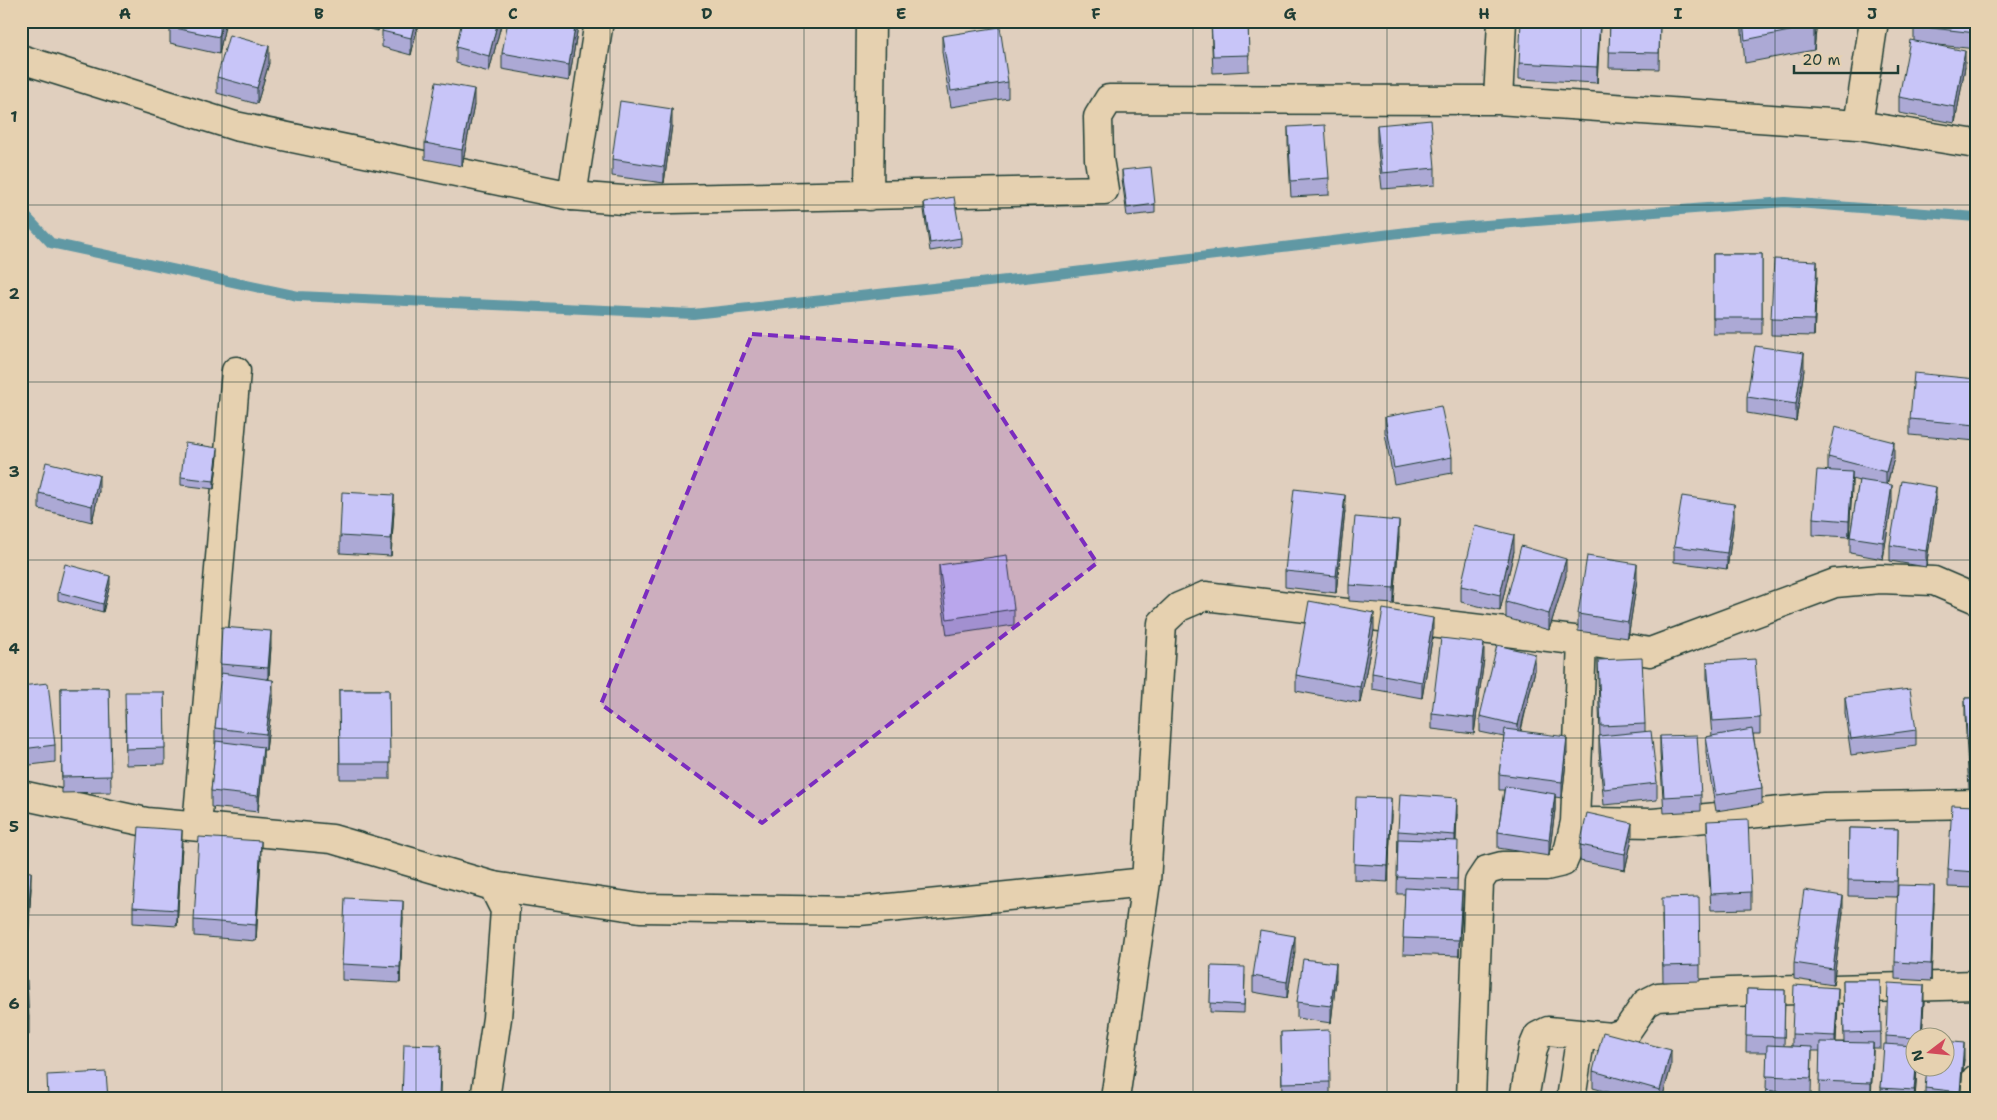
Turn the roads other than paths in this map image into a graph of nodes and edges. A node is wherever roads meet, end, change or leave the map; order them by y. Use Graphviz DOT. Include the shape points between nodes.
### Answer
graph roads {
  1 [pos="599,21"];
  2 [pos="871,21"];
  3 [pos="1502,21"];
  4 [pos="1874,21"];
  5 [pos="21,59"];
  6 [pos="1498,100"];
  7 [pos="1858,125"];
  8 [pos="1976,144"];
  9 [pos="572,196"];
  10 [pos="869,196"];
  11 [pos="236,371"];
  12 [pos="1976,599"];
  13 [pos="1582,642"];
  14 [pos="21,795"];
  15 [pos="1976,804"];
  16 [pos="1575,822"];
  17 [pos="197,826"];
  18 [pos="1146,882"];
  19 [pos="493,886"];
  20 [pos="1976,985"];
  21 [pos="1581,1034"];
  22 [pos="1976,1079"];
  23 [pos="485,1099"];
  24 [pos="1115,1099"];
  25 [pos="1471,1099"];
  26 [pos="1524,1099"];
  27 [pos="1571,1099"];
  28 [pos="1973,1099"];
  1 -- 9 [label="street"];
  2 -- 10 [label="street"];
  3 -- 6 [label="street"];
  4 -- 7 [label="street"];
  5 -- 9 [label="street" via="235,126"];
  6 -- 7 [label="street"];
  6 -- 10 [label="street" via="1109,99 1098,117 1104,190"];
  7 -- 8 [label="street"];
  9 -- 10 [label="street" via="623,200"];
  11 -- 17 [label="street"];
  12 -- 13 [label="street" via="1934,581 1880,579 1844,582 1650,652"];
  13 -- 16 [label="street"];
  13 -- 18 [label="street" via="1205,596 1179,607 1162,623"];
  14 -- 17 [label="street" via="146,822"];
  15 -- 16 [label="street" via="1824,807 1653,823"];
  16 -- 25 [label="street" via="1563,862 1546,866 1502,866 1487,870 1478,882"];
  17 -- 19 [label="street" via="332,839"];
  18 -- 19 [label="street" via="859,911 640,908"];
  18 -- 24 [label="street"];
  19 -- 23 [label="street" via="505,910 497,1018"];
  20 -- 21 [label="street" via="1658,997 1646,1003 1626,1032 1611,1037"];
  21 -- 26 [label="street" via="1548,1031 1538,1036"];
  21 -- 27 [label="street"];
  22 -- 28 [label="street"];
}
